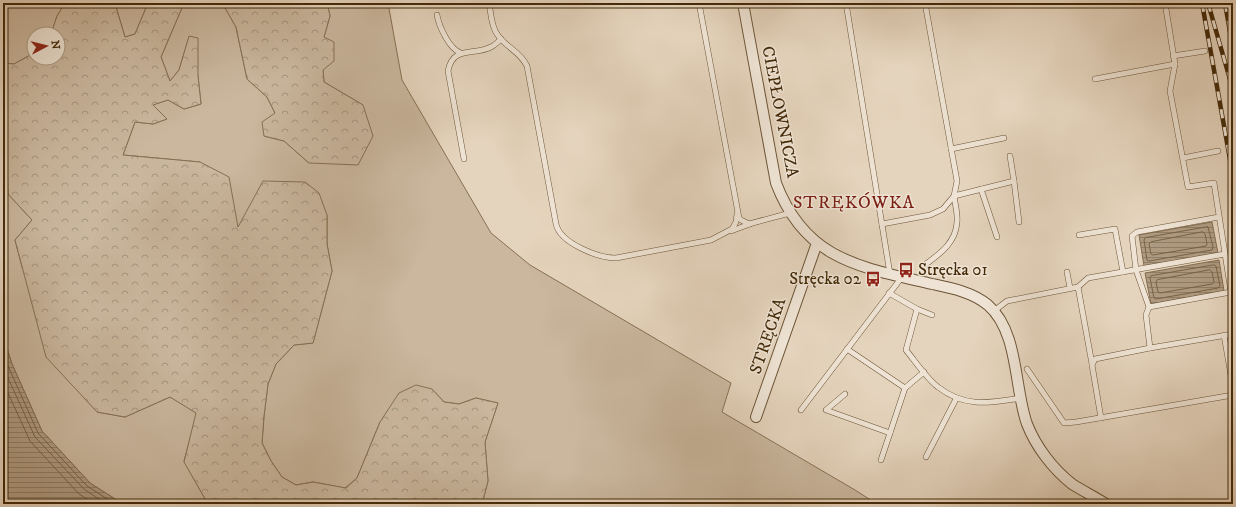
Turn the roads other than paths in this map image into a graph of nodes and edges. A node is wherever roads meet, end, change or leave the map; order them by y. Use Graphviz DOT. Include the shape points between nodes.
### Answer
graph roads {
  1 [pos="489,3"];
  2 [pos="699,3"];
  3 [pos="743,3"];
  4 [pos="846,3"];
  5 [pos="925,3"];
  6 [pos="1164,3"];
  7 [pos="437,15"];
  8 [pos="501,39"];
  9 [pos="1205,52"];
  10 [pos="461,53"];
  11 [pos="1173,56"];
  12 [pos="1174,64"];
  13 [pos="1094,79"];
  14 [pos="1004,138"];
  15 [pos="951,149"];
  16 [pos="1218,151"];
  17 [pos="1010,156"];
  18 [pos="1183,158"];
  19 [pos="464,159"];
  20 [pos="1014,182"];
  21 [pos="981,189"];
  22 [pos="954,196"];
  23 [pos="737,214"];
  24 [pos="790,214"];
  25 [pos="1219,217"];
  26 [pos="1019,222"];
  27 [pos="751,224"];
  28 [pos="882,224"];
  29 [pos="728,232"];
  30 [pos="1079,235"];
  31 [pos="997,237"];
  32 [pos="817,243"];
  33 [pos="1225,254"];
  34 [pos="926,264"];
  35 [pos="1136,270"];
  36 [pos="1067,272"];
  37 [pos="1123,272"];
  38 [pos="890,274"];
  39 [pos="902,277"];
  40 [pos="1078,287"];
  41 [pos="1070,288"];
  42 [pos="889,293"];
  43 [pos="1149,307"];
  44 [pos="917,309"];
  45 [pos="994,311"];
  46 [pos="932,315"];
  47 [pos="1233,334"];
  48 [pos="1224,335"];
  49 [pos="1150,348"];
  50 [pos="847,349"];
  51 [pos="1092,365"];
  52 [pos="1026,369"];
  53 [pos="924,372"];
  54 [pos="905,388"];
  55 [pos="1233,388"];
  56 [pos="845,394"];
  57 [pos="1233,395"];
  58 [pos="1021,398"];
  59 [pos="956,399"];
  60 [pos="801,410"];
  61 [pos="756,417"];
  62 [pos="1101,418"];
  63 [pos="890,433"];
  64 [pos="926,458"];
  65 [pos="881,460"];
  66 [pos="1106,504"];
  1 -- 8 [label="lane" via="494,30"];
  2 -- 23 [label="lane"];
  3 -- 24 [label="street, CIEPŁOWNICZA" via="776,183"];
  4 -- 28 [label="lane"];
  5 -- 15 [label="lane"];
  6 -- 11 [label="lane"];
  7 -- 10 [label="lane" via="441,28 455,49"];
  8 -- 10 [label="lane" via="490,48"];
  8 -- 29 [label="lane" via="519,54 527,66 557,229 564,237 592,253 616,258 707,241"];
  9 -- 11 [label="lane"];
  10 -- 19 [label="lane" via="452,59 448,71"];
  11 -- 12 [label="lane"];
  12 -- 13 [label="lane"];
  12 -- 18 [label="lane" via="1170,91"];
  14 -- 15 [label="lane"];
  15 -- 22 [label="lane" via="957,181"];
  16 -- 18 [label="lane"];
  17 -- 20 [label="lane"];
  18 -- 25 [label="lane" via="1188,187 1214,183"];
  20 -- 21 [label="lane"];
  20 -- 26 [label="lane"];
  21 -- 22 [label="lane"];
  21 -- 31 [label="lane"];
  22 -- 28 [label="lane" via="943,209 930,215"];
  22 -- 34 [label="lane" via="957,222 953,238 943,252"];
  23 -- 27 [label="lane" via="746,224"];
  23 -- 29 [label="lane" via="736,222"];
  24 -- 27 [label="lane"];
  24 -- 32 [label="street, CIEPŁOWNICZA"];
  25 -- 33 [label="lane"];
  25 -- 35 [label="lane" via="1137,232 1132,236"];
  27 -- 29 [label="lane"];
  28 -- 38 [label="lane"];
  30 -- 37 [label="lane" via="1115,229"];
  32 -- 38 [label="street, CIEPŁOWNICZA" via="843,259"];
  32 -- 61 [label="street, STRĘCKA"];
  33 -- 35 [label="lane"];
  33 -- 43 [label="lane" via="1232,292"];
  35 -- 37 [label="lane"];
  35 -- 43 [label="lane"];
  36 -- 41 [label="lane"];
  37 -- 40 [label="lane" via="1088,278"];
  38 -- 39 [label="street, CIEPŁOWNICZA"];
  39 -- 42 [label="lane"];
  39 -- 45 [label="street, CIEPŁOWNICZA" via="969,294"];
  40 -- 41 [label="lane"];
  40 -- 51 [label="lane"];
  41 -- 45 [label="lane" via="1007,300"];
  42 -- 44 [label="lane"];
  42 -- 50 [label="lane"];
  43 -- 49 [label="lane" via="1146,315"];
  44 -- 46 [label="lane"];
  44 -- 53 [label="lane" via="906,350"];
  45 -- 58 [label="street, CIEPŁOWNICZA" via="1008,341"];
  47 -- 48 [label="lane"];
  48 -- 49 [label="lane"];
  48 -- 55 [label="lane"];
  49 -- 51 [label="lane" via="1095,359"];
  50 -- 54 [label="lane"];
  50 -- 60 [label="lane"];
  51 -- 62 [label="lane"];
  52 -- 62 [label="lane" via="1064,422"];
  53 -- 54 [label="lane"];
  53 -- 59 [label="lane" via="937,387"];
  54 -- 63 [label="lane"];
  56 -- 63 [label="lane" via="826,410"];
  57 -- 62 [label="lane"];
  58 -- 59 [label="lane" via="975,403"];
  58 -- 66 [label="street, CIEPŁOWNICZA" via="1027,424 1046,457 1067,480"];
  59 -- 64 [label="lane"];
  63 -- 65 [label="lane"];
}
